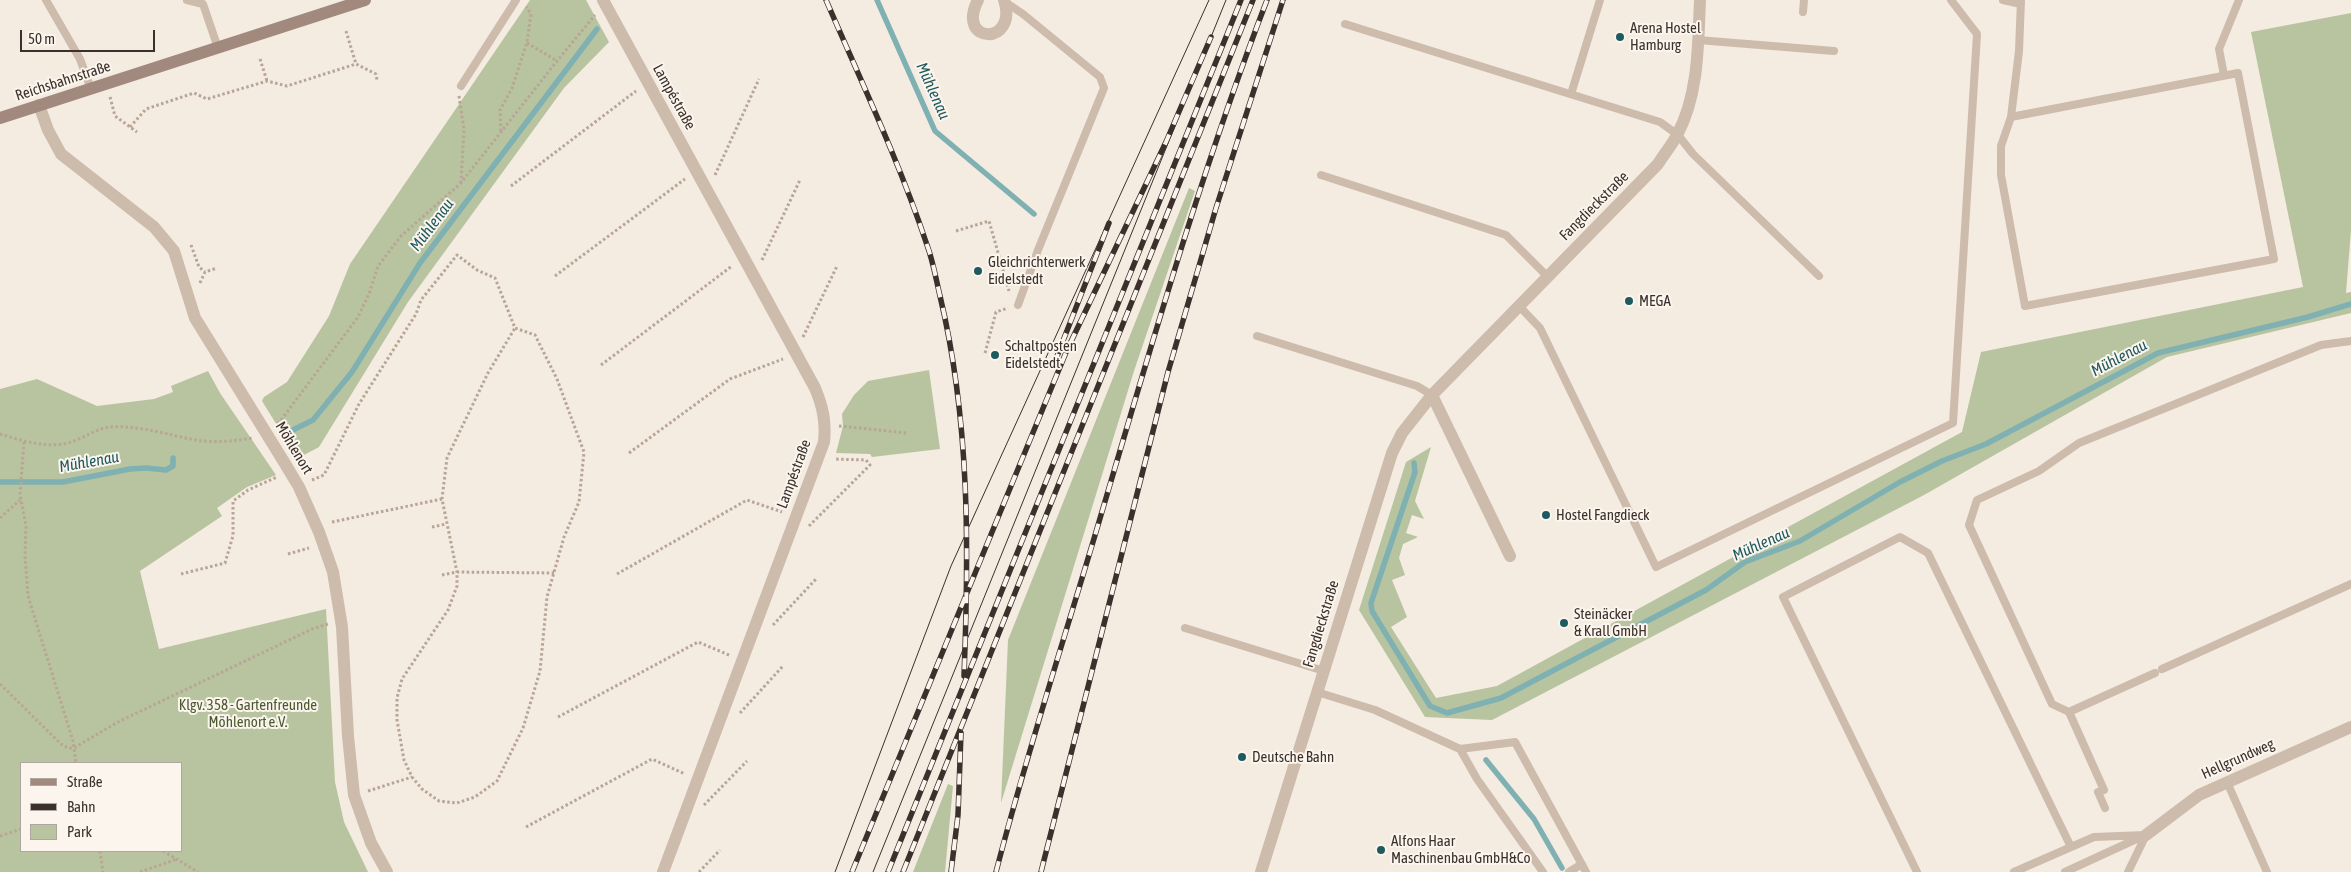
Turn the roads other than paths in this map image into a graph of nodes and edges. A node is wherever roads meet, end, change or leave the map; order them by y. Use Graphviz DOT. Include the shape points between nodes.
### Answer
graph roads {
  1 [pos="46,0"];
  2 [pos="187,0"];
  3 [pos="365,0"];
  4 [pos="516,0"];
  5 [pos="603,0"];
  6 [pos="978,0"];
  7 [pos="1600,0"];
  8 [pos="1700,0"];
  9 [pos="1804,0"];
  10 [pos="1951,0"];
  11 [pos="2003,0"];
  12 [pos="2239,0"];
  13 [pos="1005,1"];
  14 [pos="2021,2"];
  15 [pos="1803,12"];
  16 [pos="1345,24"];
  17 [pos="1698,40"];
  18 [pos="218,48"];
  19 [pos="1834,51"];
  20 [pos="2224,75"];
  21 [pos="461,86"];
  22 [pos="91,89"];
  23 [pos="1571,94"];
  24 [pos="39,105"];
  25 [pos="2011,117"];
  26 [pos="0,118"];
  27 [pos="1678,135"];
  28 [pos="1321,175"];
  29 [pos="1547,276"];
  30 [pos="1819,276"];
  31 [pos="1016,305"];
  32 [pos="1519,306"];
  33 [pos="1257,336"];
  34 [pos="2351,340"];
  35 [pos="1432,395"];
  36 [pos="1510,556"];
  37 [pos="2351,584"];
  38 [pos="1185,628"];
  39 [pos="1324,671"];
  40 [pos="1317,692"];
  41 [pos="2069,712"];
  42 [pos="2351,727"];
  43 [pos="1460,749"];
  44 [pos="2227,782"];
  45 [pos="2105,808"];
  46 [pos="2146,835"];
  47 [pos="2071,847"];
  48 [pos="1582,864"];
  49 [pos="387,872"];
  50 [pos="662,872"];
  51 [pos="1261,872"];
  52 [pos="1543,872"];
  53 [pos="1570,872"];
  54 [pos="1586,872"];
  55 [pos="1917,872"];
  56 [pos="2014,872"];
  57 [pos="2065,872"];
  58 [pos="2128,872"];
  59 [pos="2267,872"];
  1 -- 22 [label="lane" via="80,58"];
  2 -- 18 [label="lane" via="203,4"];
  3 -- 18 [label="street, Reichsbahnstraße"];
  4 -- 21 [label="lane"];
  5 -- 50 [label="street, Lampéstraße" via="815,388 826,421 824,442"];
  6 -- 13 [label="street" via="973,22 988,35 996,34 1003,25"];
  7 -- 23 [label="lane"];
  8 -- 17 [label="street, Fangdieckstraße"];
  9 -- 15 [label="lane"];
  10 -- 32 [label="lane" via="1977,34 1953,422 1656,567 1540,328"];
  11 -- 14 [label="lane"];
  12 -- 20 [label="lane" via="2219,48"];
  13 -- 31 [label="lane" via="1100,77 1104,88"];
  14 -- 25 [label="lane"];
  16 -- 23 [label="lane"];
  17 -- 19 [label="lane"];
  17 -- 27 [label="street, Fangdieckstraße" via="1694,81"];
  18 -- 22 [label="street, Reichsbahnstraße"];
  20 -- 25 [label="lane"];
  20 -- 25 [label="lane" via="2238,73 2274,259 2025,306 2001,175 2001,146"];
  22 -- 24 [label="street, Reichsbahnstraße"];
  23 -- 27 [label="lane" via="1660,122"];
  24 -- 26 [label="street, Reichsbahnstraße"];
  24 -- 49 [label="street, Möhlenort" via="61,154 154,227 174,251 195,318 299,487 326,550 338,594 354,795 371,844"];
  27 -- 29 [label="street, Fangdieckstraße" via="1658,164"];
  27 -- 30 [label="lane" via="1693,154"];
  28 -- 29 [label="lane" via="1506,234"];
  29 -- 32 [label="street, Fangdieckstraße"];
  32 -- 35 [label="street, Fangdieckstraße"];
  33 -- 35 [label="lane" via="1417,386"];
  34 -- 41 [label="lane" via="2321,346 2079,443 2039,471 1977,500 1969,525 2052,704"];
  35 -- 36 [label="street"];
  35 -- 39 [label="street, Fangdieckstraße" via="1402,433 1392,453"];
  37 -- 41 [label="lane"];
  38 -- 39 [label="lane"];
  39 -- 40 [label="street, Fangdieckstraße"];
  40 -- 43 [label="lane" via="1375,710"];
  40 -- 51 [label="street, Fangdieckstraße"];
  41 -- 45 [label="lane" via="2104,790 2098,792"];
  42 -- 44 [label="street, Hellgrundweg"];
  43 -- 48 [label="lane" via="1515,742"];
  43 -- 52 [label="lane" via="1477,779"];
  44 -- 46 [label="street, Hellgrundweg" via="2199,795"];
  44 -- 59 [label="lane"];
  46 -- 47 [label="lane" via="2094,837"];
  46 -- 57 [label="lane"];
  46 -- 58 [label="lane"];
  47 -- 55 [label="lane" via="1928,553 1900,537 1783,597"];
  47 -- 56 [label="lane"];
  48 -- 53 [label="lane"];
  48 -- 54 [label="lane"];
}
